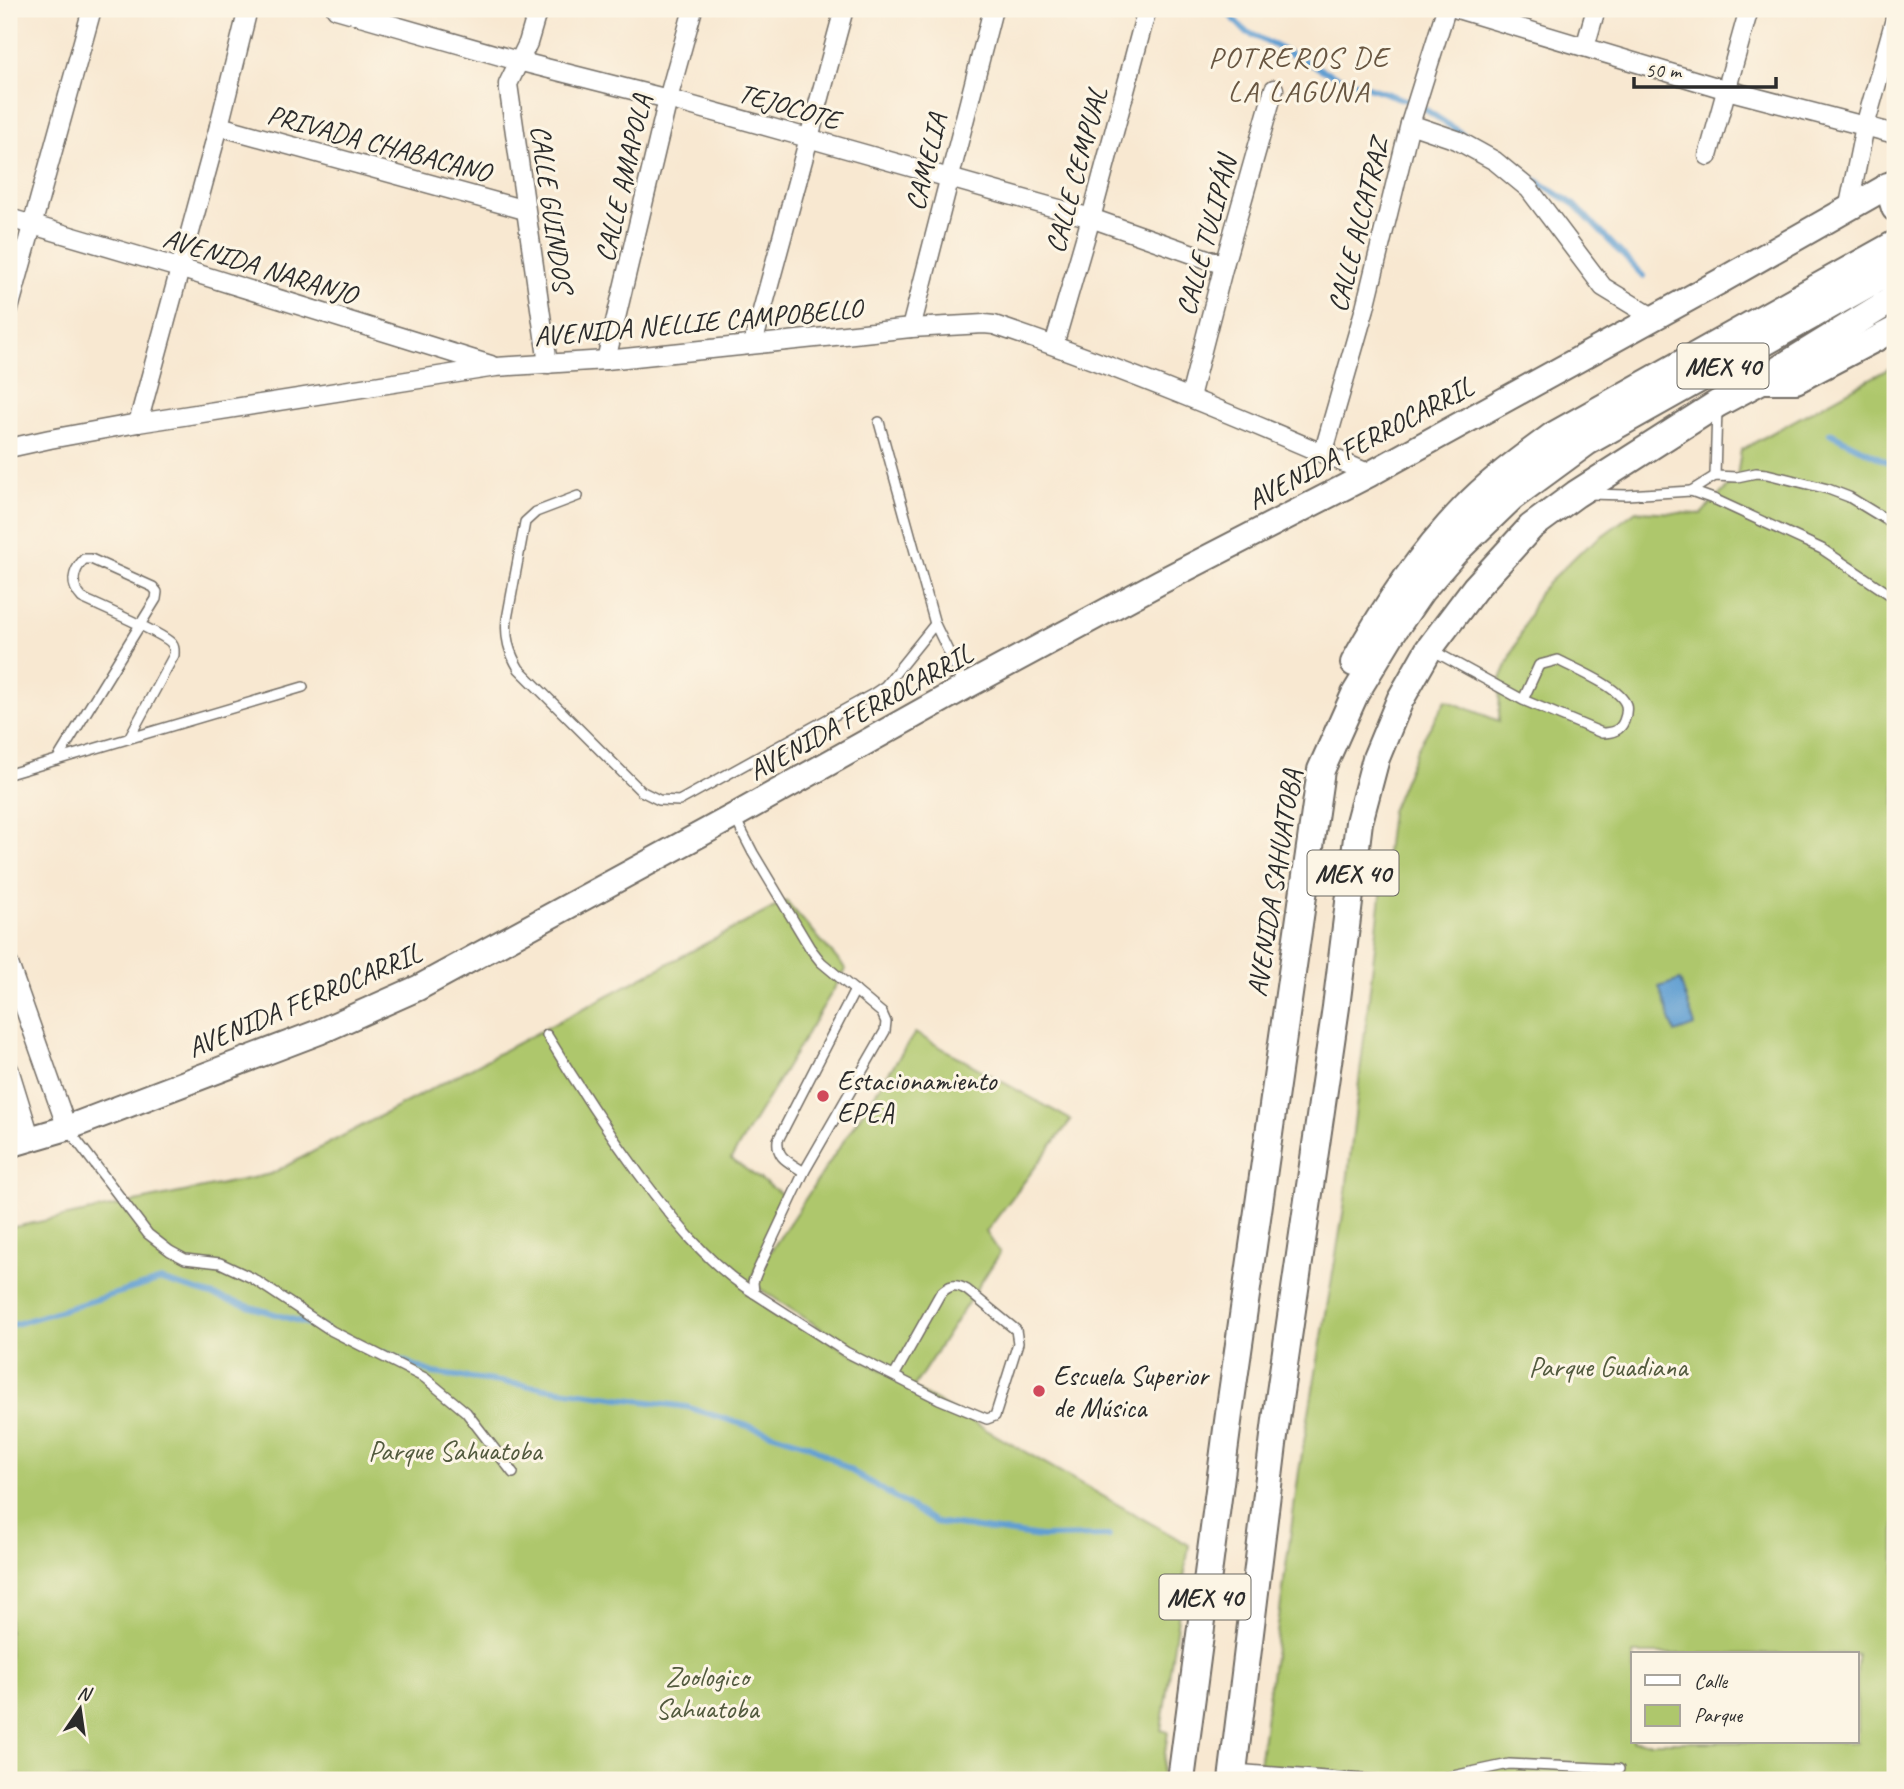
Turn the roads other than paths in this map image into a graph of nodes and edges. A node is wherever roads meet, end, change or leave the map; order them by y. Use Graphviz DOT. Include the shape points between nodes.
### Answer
graph roads {
  1 [pos="92,9"];
  2 [pos="248,9"];
  3 [pos="336,9"];
  4 [pos="538,9"];
  5 [pos="693,9"];
  6 [pos="844,9"];
  7 [pos="993,9"];
  8 [pos="1147,9"];
  9 [pos="1446,9"];
  10 [pos="1457,9"];
  11 [pos="1596,9"];
  12 [pos="1749,9"];
  13 [pos="389,16"];
  14 [pos="1895,19"];
  15 [pos="1585,47"];
  16 [pos="518,61"];
  17 [pos="1274,89"];
  18 [pos="1727,90"];
  19 [pos="668,99"];
  20 [pos="1410,124"];
  21 [pos="219,126"];
  22 [pos="1865,126"];
  23 [pos="1895,134"];
  24 [pos="808,138"];
  25 [pos="1709,156"];
  26 [pos="948,178"];
  27 [pos="1893,192"];
  28 [pos="525,210"];
  29 [pos="1848,210"];
  30 [pos="9,218"];
  31 [pos="1091,218"];
  32 [pos="31,224"];
  33 [pos="1895,244"];
  34 [pos="1224,265"];
  35 [pos="179,268"];
  36 [pos="1895,269"];
  37 [pos="1895,298"];
  38 [pos="9,309"];
  39 [pos="1654,318"];
  40 [pos="911,328"];
  41 [pos="1895,329"];
  42 [pos="753,344"];
  43 [pos="1054,345"];
  44 [pos="606,360"];
  45 [pos="548,364"];
  46 [pos="496,367"];
  47 [pos="1760,380"];
  48 [pos="1190,397"];
  49 [pos="1717,404"];
  50 [pos="879,422"];
  51 [pos="138,423"];
  52 [pos="9,449"];
  53 [pos="1323,454"];
  54 [pos="1370,474"];
  55 [pos="1715,476"];
  56 [pos="1690,491"];
  57 [pos="1576,494"];
  58 [pos="579,496"];
  59 [pos="1895,525"];
  60 [pos="1895,598"];
  61 [pos="935,624"];
  62 [pos="141,625"];
  63 [pos="1429,649"];
  64 [pos="303,687"];
  65 [pos="965,687"];
  66 [pos="1523,700"];
  67 [pos="129,738"];
  68 [pos="57,760"];
  69 [pos="1321,770"];
  70 [pos="10,771"];
  71 [pos="734,816"];
  72 [pos="9,964"];
  73 [pos="855,990"];
  74 [pos="547,1035"];
  75 [pos="9,1069"];
  76 [pos="67,1128"];
  77 [pos="20,1143"];
  78 [pos="804,1172"];
  79 [pos="754,1293"];
  80 [pos="894,1376"];
  81 [pos="513,1473"];
  82 [pos="1619,1769"];
  83 [pos="1233,1774"];
  84 [pos="1181,1780"];
  85 [pos="1377,1780"];
  86 [pos="1434,1780"];
  1 -- 32 [label="street"];
  2 -- 21 [label="street"];
  3 -- 13 [label="street, TEJOCOTE"];
  4 -- 16 [label="street, CALLE GUINDOS"];
  5 -- 19 [label="street, CALLE AMAPOLA"];
  6 -- 24 [label="street"];
  7 -- 26 [label="street, CAMELIA"];
  8 -- 31 [label="street, CALLE CEMPUAL"];
  9 -- 20 [label="street, CALLE ALCATRAZ"];
  10 -- 15 [label="street"];
  11 -- 15 [label="street"];
  12 -- 18 [label="street"];
  13 -- 16 [label="street, TEJOCOTE"];
  14 -- 22 [label="street"];
  15 -- 18 [label="street"];
  16 -- 19 [label="street, TEJOCOTE"];
  16 -- 28 [label="street, CALLE GUINDOS" via="508,84"];
  17 -- 34 [label="street, CALLE TULIPÁN"];
  18 -- 22 [label="street"];
  18 -- 25 [label="street"];
  19 -- 24 [label="street, TEJOCOTE"];
  19 -- 44 [label="street, CALLE AMAPOLA"];
  20 -- 39 [label="street" via="1457,140 1495,161 1529,189 1603,287"];
  20 -- 53 [label="street, CALLE ALCATRAZ"];
  21 -- 28 [label="street, PRIVADA CHABACANO"];
  21 -- 35 [label="street"];
  22 -- 23 [label="street"];
  22 -- 29 [label="street"];
  24 -- 26 [label="street, TEJOCOTE"];
  24 -- 42 [label="street"];
  26 -- 31 [label="street, TEJOCOTE"];
  26 -- 40 [label="street, CAMELIA"];
  27 -- 29 [label="street"];
  28 -- 45 [label="street, CALLE GUINDOS"];
  29 -- 39 [label="street, AVENIDA FERROCARRIL"];
  30 -- 32 [label="street, AVENIDA NARANJO"];
  31 -- 34 [label="street, TEJOCOTE"];
  31 -- 43 [label="street, CALLE CEMPUAL"];
  32 -- 35 [label="street, AVENIDA NARANJO"];
  32 -- 38 [label="street"];
  33 -- 69 [label="main road" via="1555,435 1464,509 1419,560 1340,688 1324,724"];
  34 -- 48 [label="street, CALLE TULIPÁN"];
  35 -- 46 [label="street, AVENIDA NARANJO"];
  35 -- 51 [label="street"];
  36 -- 69 [label="main road, AVENIDA SAHUATOBA / MEX 40" via="1587,442 1512,497 1421,591 1355,694"];
  37 -- 47 [label="main road, MEX 40"];
  39 -- 54 [label="street, AVENIDA FERROCARRIL"];
  40 -- 42 [label="street, AVENIDA NELLIE CAMPOBELLO"];
  40 -- 43 [label="street, AVENIDA NELLIE CAMPOBELLO" via="994,325"];
  41 -- 47 [label="street" via="1796,381"];
  42 -- 44 [label="street, AVENIDA NELLIE CAMPOBELLO"];
  43 -- 48 [label="street, AVENIDA NELLIE CAMPOBELLO"];
  44 -- 45 [label="street, AVENIDA NELLIE CAMPOBELLO"];
  45 -- 46 [label="street, AVENIDA NELLIE CAMPOBELLO"];
  46 -- 51 [label="street, AVENIDA NELLIE CAMPOBELLO"];
  47 -- 49 [label="main road, MEX 40"];
  48 -- 53 [label="street, AVENIDA NELLIE CAMPOBELLO"];
  49 -- 55 [label="lane"];
  49 -- 57 [label="main road, MEX 40"];
  50 -- 61 [label="lane"];
  51 -- 52 [label="street, AVENIDA NELLIE CAMPOBELLO"];
  53 -- 54 [label="street, AVENIDA NELLIE CAMPOBELLO"];
  54 -- 65 [label="street, AVENIDA FERROCARRIL"];
  55 -- 56 [label="lane"];
  55 -- 59 [label="lane" via="1767,474 1828,489"];
  56 -- 57 [label="lane"];
  56 -- 60 [label="lane" via="1822,549"];
  57 -- 63 [label="main road, MEX 40" via="1531,527 1475,588"];
  58 -- 61 [label="lane" via="536,512 525,522 507,619 508,646 519,668 641,791 659,800 678,801 873,694 885,686"];
  61 -- 65 [label="lane"];
  62 -- 62 [label="lane" via="156,599 153,587 84,559 73,583 75,590 82,598"];
  62 -- 67 [label="lane" via="171,641 174,654"];
  62 -- 68 [label="lane"];
  63 -- 66 [label="lane"];
  63 -- 83 [label="main road, MEX 40" via="1395,711 1360,821 1276,1420"];
  64 -- 67 [label="lane"];
  65 -- 71 [label="street, AVENIDA FERROCARRIL"];
  66 -- 66 [label="lane" via="1602,733 1613,733 1626,714 1618,692 1558,660 1539,665"];
  67 -- 68 [label="lane"];
  68 -- 70 [label="lane"];
  69 -- 84 [label="main road, AVENIDA SAHUATOBA / MEX 40"];
  71 -- 73 [label="lane" via="810,948"];
  71 -- 76 [label="street, AVENIDA FERROCARRIL" via="418,988 320,1032"];
  72 -- 76 [label="street"];
  73 -- 78 [label="lane" via="778,1140 780,1156"];
  73 -- 78 [label="lane" via="882,1013 885,1031"];
  74 -- 79 [label="lane" via="664,1208 722,1269"];
  75 -- 77 [label="street"];
  76 -- 77 [label="street, AVENIDA FERROCARRIL"];
  76 -- 81 [label="lane" via="148,1234 185,1259 220,1264 252,1278 332,1331 425,1378 466,1412"];
  78 -- 79 [label="lane" via="755,1275"];
  79 -- 80 [label="lane" via="846,1352"];
  80 -- 80 [label="lane" via="992,1418 1018,1334 967,1290 946,1287"];
  82 -- 86 [label="lane" via="1509,1765"];
  83 -- 85 [label="lane"];
}
